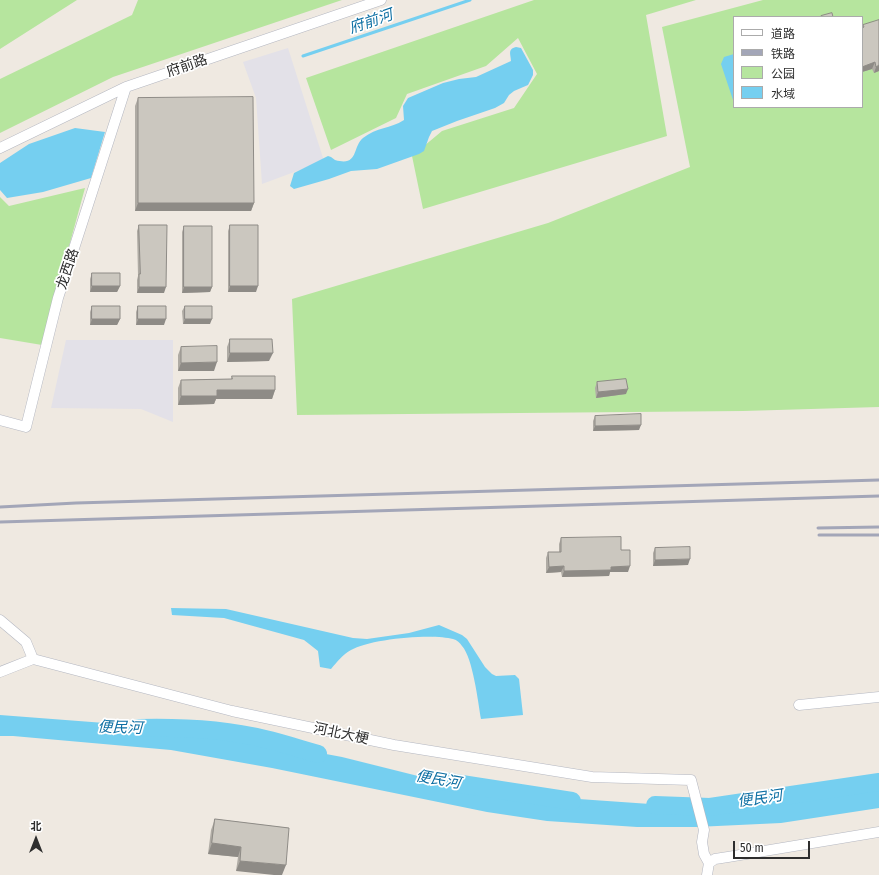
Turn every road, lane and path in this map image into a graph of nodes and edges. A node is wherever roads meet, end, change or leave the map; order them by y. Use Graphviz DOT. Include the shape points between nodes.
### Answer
graph roads {
  1 [pos="381,0"];
  2 [pos="126,87"];
  3 [pos="0,148"];
  4 [pos="0,420"];
  5 [pos="0,620"];
  6 [pos="33,659"];
  7 [pos="0,672"];
  8 [pos="879,697"];
  9 [pos="799,704"];
  10 [pos="879,832"];
  11 [pos="709,864"];
  12 [pos="707,875"];
  1 -- 2 [label="street, 府前路"];
  2 -- 3 [label="street, 府前路"];
  2 -- 4 [label="street, 龙西路" via="58,298 26,427"];
  5 -- 6 [label="street" via="26,642"];
  6 -- 7 [label="street"];
  6 -- 11 [label="street, 河北大梗" via="232,711 394,745 592,777 691,780 704,830 704,854"];
  8 -- 9 [label="street"];
  10 -- 11 [label="street" via="715,859"];
  11 -- 12 [label="street"];
}
